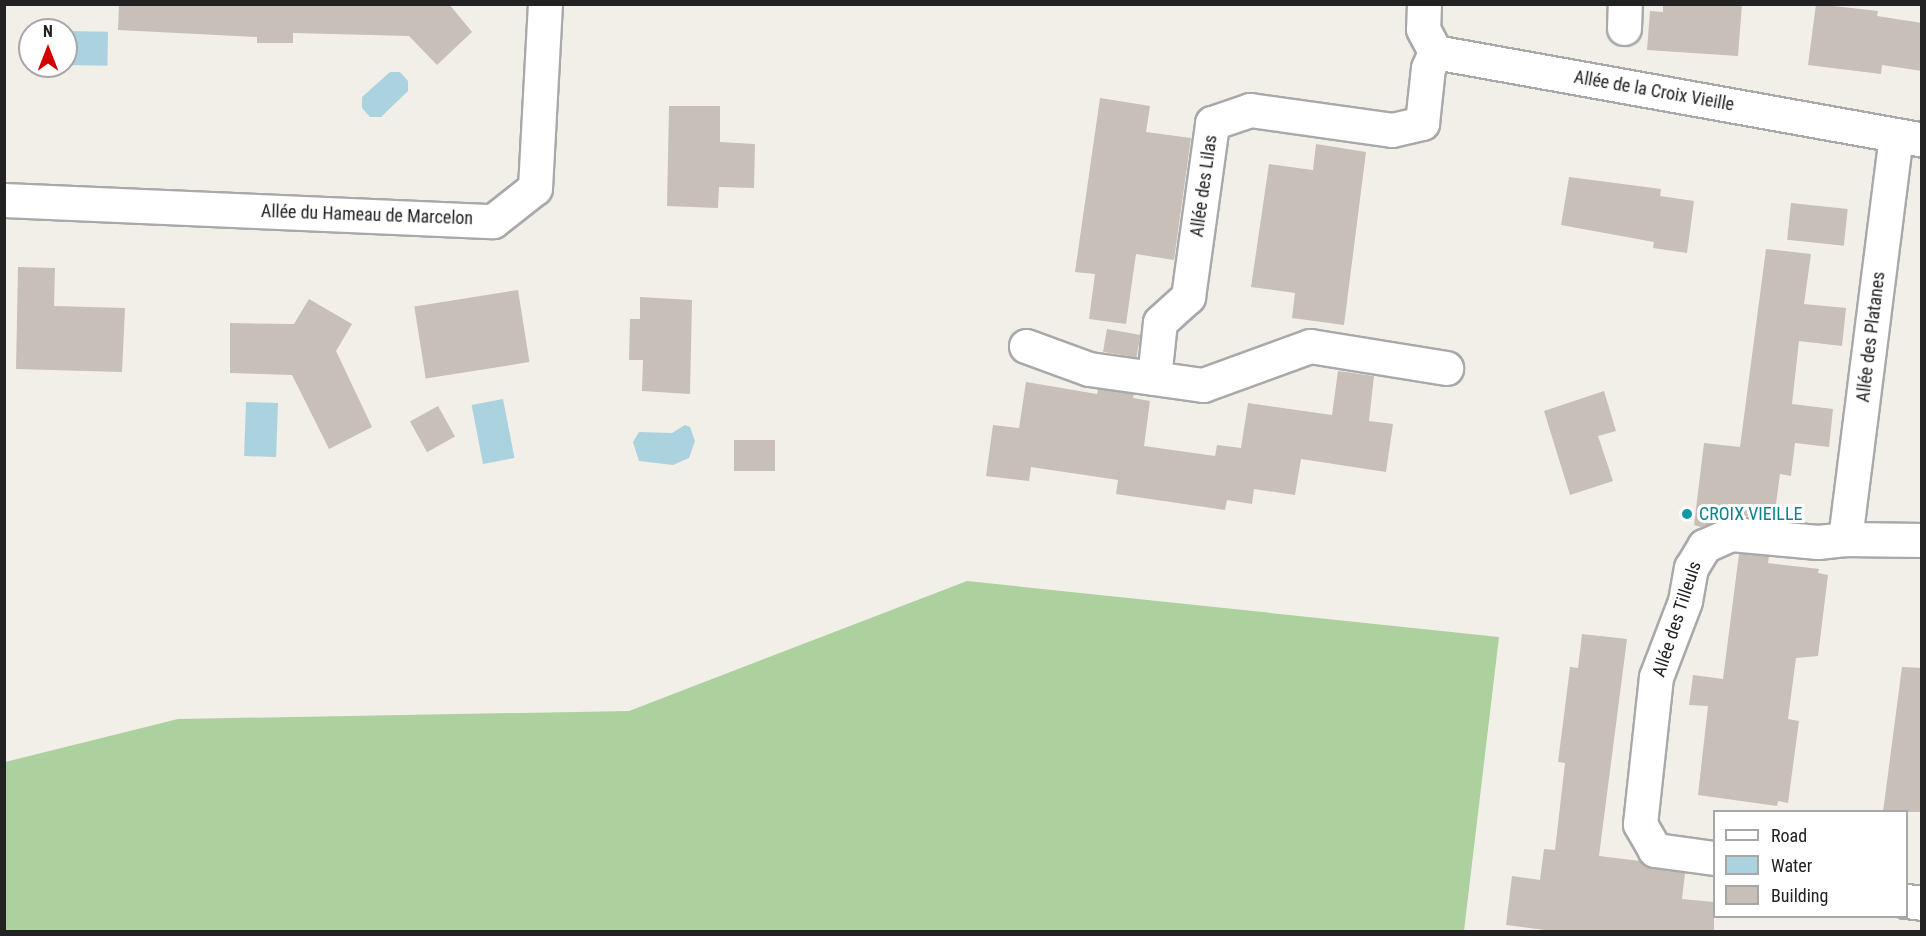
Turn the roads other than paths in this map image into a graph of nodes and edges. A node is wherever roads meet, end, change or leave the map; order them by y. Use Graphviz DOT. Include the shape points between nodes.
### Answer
graph roads {
  1 [pos="545,4"];
  2 [pos="1424,4"];
  3 [pos="1435,52"];
  4 [pos="1909,138"];
  5 [pos="4,200"];
  6 [pos="1026,346"];
  7 [pos="1446,368"];
  8 [pos="1154,378"];
  9 [pos="1845,539"];
  10 [pos="1922,540"];
  11 [pos="1713,858"];
  1 -- 5 [label="street, Allée du Hameau de Marcelon" via="535,188 493,221"];
  2 -- 3 [label="street" via="1423,29"];
  3 -- 4 [label="street, Allée de la Croix Vieille"];
  3 -- 8 [label="street, Allée des Lilas" via="1428,68 1422,123 1392,130 1250,110 1212,123 1188,297 1160,322"];
  4 -- 9 [label="street, Allée des Platanes"];
  6 -- 8 [label="street" via="1089,369"];
  7 -- 8 [label="street" via="1310,346 1203,385"];
  9 -- 10 [label="street, Allée des Tilleuls"];
  9 -- 11 [label="street, Allée des Tilleuls" via="1818,543 1731,534 1704,546 1691,568 1685,601 1656,677 1640,824 1656,850"];
}
